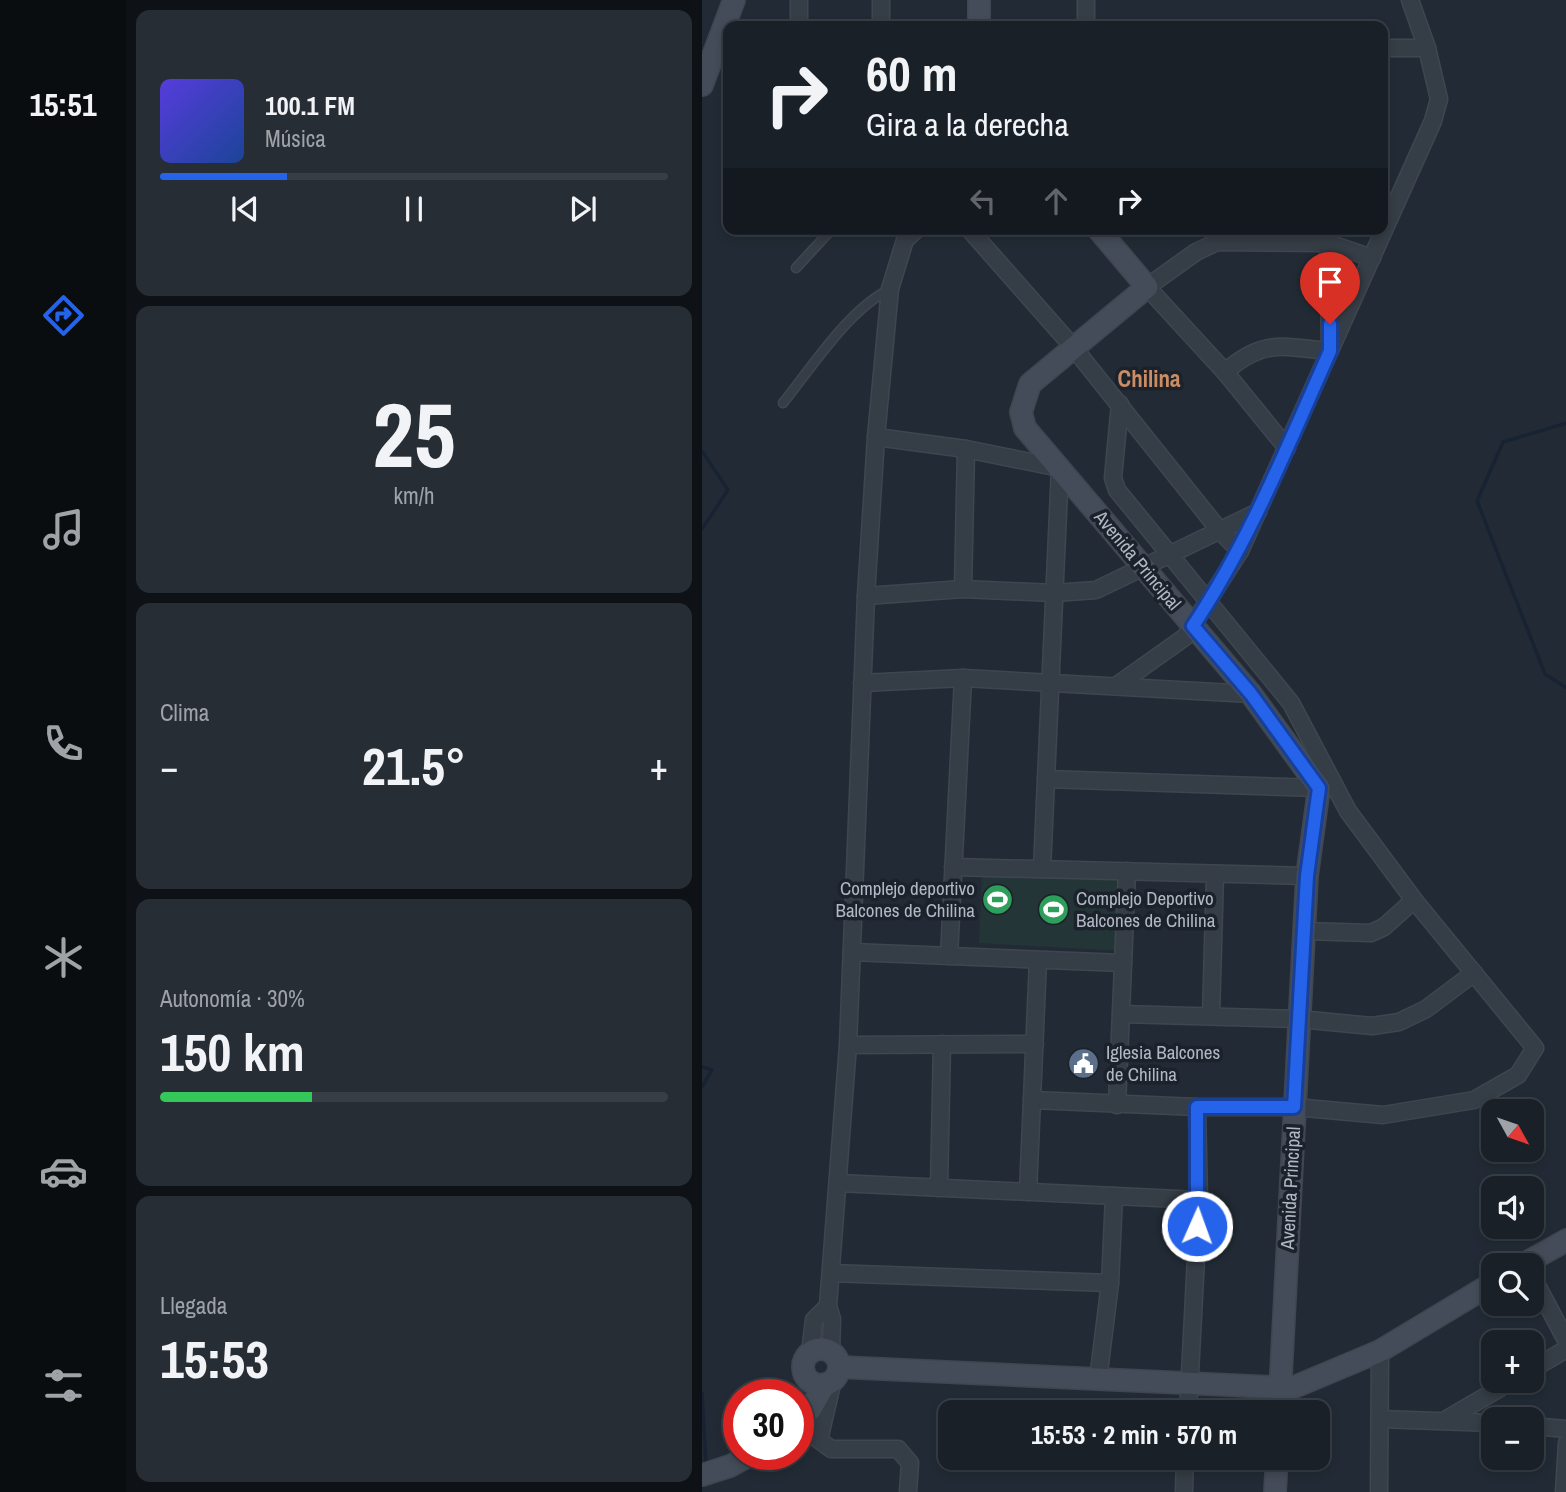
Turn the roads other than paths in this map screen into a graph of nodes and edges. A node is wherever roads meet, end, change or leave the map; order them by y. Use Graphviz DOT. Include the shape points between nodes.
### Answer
graph roads {
  1 [pos="734,0"];
  2 [pos="799,0"];
  3 [pos="881,0"];
  4 [pos="979,0"];
  5 [pos="1086,0"];
  6 [pos="1410,0"];
  7 [pos="726,21"];
  8 [pos="799,21"];
  9 [pos="881,21"];
  10 [pos="978,21"];
  11 [pos="1085,21"];
  12 [pos="723,29"];
  13 [pos="1388,48"];
  14 [pos="1427,48"];
  15 [pos="702,85"];
  16 [pos="1388,221"];
  17 [pos="826,235"];
  18 [pos="910,235"];
  19 [pos="974,235"];
  20 [pos="1103,235"];
  21 [pos="1382,235"];
  22 [pos="1328,236"];
  23 [pos="1372,258"];
  24 [pos="796,268"];
  25 [pos="1147,287"];
  26 [pos="890,289"];
  27 [pos="1073,347"];
  28 [pos="1330,351"];
  29 [pos="1225,372"];
  30 [pos="783,403"];
  31 [pos="1120,404"];
  32 [pos="876,437"];
  33 [pos="1287,448"];
  34 [pos="966,449"];
  35 [pos="1060,468"];
  36 [pos="1258,512"];
  37 [pos="1220,531"];
  38 [pos="1240,551"];
  39 [pos="1168,556"];
  40 [pos="1146,567"];
  41 [pos="963,589"];
  42 [pos="1054,593"];
  43 [pos="866,596"];
  44 [pos="1208,604"];
  45 [pos="1193,626"];
  46 [pos="963,678"];
  47 [pos="862,683"];
  48 [pos="1050,683"];
  49 [pos="1116,686"];
  50 [pos="1251,694"];
  51 [pos="1046,779"];
  52 [pos="1319,788"];
  53 [pos="953,867"];
  54 [pos="1042,869"];
  55 [pos="1127,871"];
  56 [pos="1215,874"];
  57 [pos="1307,876"];
  58 [pos="1414,900"];
  59 [pos="1304,931"];
  60 [pos="852,952"];
  61 [pos="949,956"];
  62 [pos="1038,960"];
  63 [pos="1123,963"];
  64 [pos="1474,972"];
  65 [pos="1121,1014"];
  66 [pos="1211,1016"];
  67 [pos="1299,1018"];
  68 [pos="942,1044"];
  69 [pos="1035,1044"];
  70 [pos="848,1045"];
  71 [pos="1032,1100"];
  72 [pos="1117,1105"];
  73 [pos="1197,1107"];
  74 [pos="1294,1107"];
  75 [pos="839,1184"];
  76 [pos="939,1188"];
  77 [pos="1028,1192"];
  78 [pos="1114,1196"];
  79 [pos="1199,1200"];
  80 [pos="1566,1240"];
  81 [pos="1544,1255"];
  82 [pos="831,1273"];
  83 [pos="1110,1283"];
  84 [pos="1481,1290"];
  85 [pos="1544,1301"];
  86 [pos="1566,1342"];
  87 [pos="1566,1349"];
  88 [pos="1380,1352"];
  89 [pos="1544,1362"];
  90 [pos="820,1372"];
  91 [pos="1098,1380"];
  92 [pos="1189,1384"];
  93 [pos="1281,1388"];
  94 [pos="1491,1393"];
  95 [pos="814,1395"];
  96 [pos="1188,1400"];
  97 [pos="1280,1400"];
  98 [pos="826,1418"];
  99 [pos="1380,1419"];
  100 [pos="1447,1419"];
  101 [pos="814,1420"];
  102 [pos="1481,1422"];
  103 [pos="1544,1427"];
  104 [pos="1566,1429"];
  105 [pos="1566,1443"];
  106 [pos="723,1468"];
  107 [pos="1185,1470"];
  108 [pos="1276,1470"];
  109 [pos="702,1475"];
  110 [pos="907,1492"];
  111 [pos="1184,1492"];
  112 [pos="1275,1492"];
  113 [pos="1379,1492"];
  114 [pos="1564,1492"];
  1 -- 7 [label="street"];
  2 -- 8 [label="street"];
  3 -- 9 [label="street"];
  4 -- 10 [label="street"];
  5 -- 11 [label="street"];
  6 -- 14 [label="street"];
  12 -- 15 [label="street"];
  13 -- 14 [label="street"];
  14 -- 16 [label="street" via="1439,99"];
  17 -- 24 [label="lane"];
  18 -- 26 [label="street"];
  19 -- 27 [label="street"];
  20 -- 25 [label="street"];
  21 -- 23 [label="street"];
  22 -- 23 [label="street"];
  22 -- 25 [label="street" via="1217,242"];
  22 -- 28 [label="street"];
  23 -- 28 [label="street"];
  25 -- 27 [label="street, Avenida Principal"];
  25 -- 29 [label="street"];
  26 -- 30 [label="lane" via="851,321"];
  26 -- 32 [label="street"];
  27 -- 31 [label="street"];
  27 -- 35 [label="street, Avenida Principal" via="1030,384 1021,412 1025,428"];
  28 -- 29 [label="street" via="1270,346 1245,354"];
  28 -- 33 [label="street"];
  29 -- 33 [label="street"];
  31 -- 37 [label="street"];
  31 -- 39 [label="street" via="1113,478 1117,490"];
  32 -- 34 [label="street"];
  32 -- 43 [label="street"];
  33 -- 36 [label="street"];
  34 -- 35 [label="street"];
  34 -- 41 [label="street"];
  35 -- 40 [label="street, Avenida Principal"];
  35 -- 42 [label="street"];
  36 -- 37 [label="street"];
  36 -- 38 [label="street"];
  37 -- 38 [label="street"];
  37 -- 39 [label="street"];
  38 -- 44 [label="street"];
  39 -- 40 [label="street"];
  39 -- 44 [label="street"];
  40 -- 42 [label="street" via="1096,590"];
  40 -- 45 [label="street, Avenida Principal"];
  41 -- 42 [label="street"];
  41 -- 43 [label="street"];
  42 -- 48 [label="street"];
  43 -- 47 [label="street"];
  44 -- 45 [label="street"];
  44 -- 58 [label="street" via="1291,703 1348,811"];
  45 -- 49 [label="street" via="1185,637"];
  45 -- 50 [label="street, Avenida Principal"];
  46 -- 47 [label="street"];
  46 -- 48 [label="street"];
  46 -- 53 [label="street"];
  47 -- 60 [label="street"];
  48 -- 49 [label="street"];
  48 -- 51 [label="street"];
  49 -- 50 [label="street"];
  50 -- 52 [label="street, Avenida Principal"];
  51 -- 52 [label="street"];
  51 -- 54 [label="street"];
  52 -- 57 [label="street, Avenida Principal"];
  53 -- 54 [label="street"];
  53 -- 61 [label="street"];
  54 -- 55 [label="street"];
  55 -- 56 [label="street"];
  55 -- 63 [label="street"];
  56 -- 57 [label="street"];
  56 -- 66 [label="street"];
  57 -- 59 [label="street, Avenida Principal"];
  58 -- 59 [label="street" via="1371,933"];
  58 -- 64 [label="street"];
  59 -- 67 [label="street, Avenida Principal"];
  60 -- 61 [label="street"];
  60 -- 70 [label="street"];
  61 -- 62 [label="street"];
  62 -- 63 [label="street"];
  62 -- 69 [label="street"];
  63 -- 65 [label="street"];
  64 -- 67 [label="street" via="1426,1009 1399,1021 1372,1026"];
  64 -- 74 [label="street" via="1535,1048 1518,1075 1474,1100 1383,1115"];
  65 -- 66 [label="street"];
  65 -- 72 [label="street"];
  66 -- 67 [label="street"];
  67 -- 74 [label="street, Avenida Principal"];
  68 -- 69 [label="street"];
  68 -- 70 [label="street"];
  68 -- 76 [label="street"];
  69 -- 71 [label="street"];
  70 -- 75 [label="street"];
  71 -- 72 [label="street"];
  71 -- 77 [label="street"];
  72 -- 73 [label="street"];
  73 -- 74 [label="street"];
  73 -- 79 [label="street"];
  74 -- 93 [label="street, Avenida Principal"];
  75 -- 76 [label="street"];
  75 -- 82 [label="street"];
  76 -- 77 [label="street"];
  77 -- 78 [label="street"];
  78 -- 79 [label="street"];
  78 -- 83 [label="street"];
  79 -- 92 [label="street"];
  80 -- 81 [label="street"];
  82 -- 83 [label="street"];
  82 -- 90 [label="street" via="828,1306 832,1319"];
  83 -- 91 [label="street"];
  84 -- 88 [label="street"];
  85 -- 86 [label="street"];
  87 -- 89 [label="street"];
  88 -- 93 [label="street" via="1292,1388"];
  88 -- 99 [label="street"];
  90 -- 91 [label="street"];
  90 -- 95 [label="street"];
  90 -- 98 [label="street"];
  91 -- 92 [label="street"];
  92 -- 93 [label="street"];
  92 -- 96 [label="street"];
  93 -- 97 [label="street, Avenida Principal"];
  94 -- 100 [label="street"];
  98 -- 101 [label="street"];
  98 -- 110 [label="street" via="819,1440 824,1447 898,1449 910,1463"];
  99 -- 100 [label="street"];
  99 -- 113 [label="street"];
  100 -- 102 [label="street"];
  103 -- 104 [label="street"];
  105 -- 114 [label="street"];
  106 -- 109 [label="street"];
  107 -- 111 [label="street"];
  108 -- 112 [label="street"];
}
